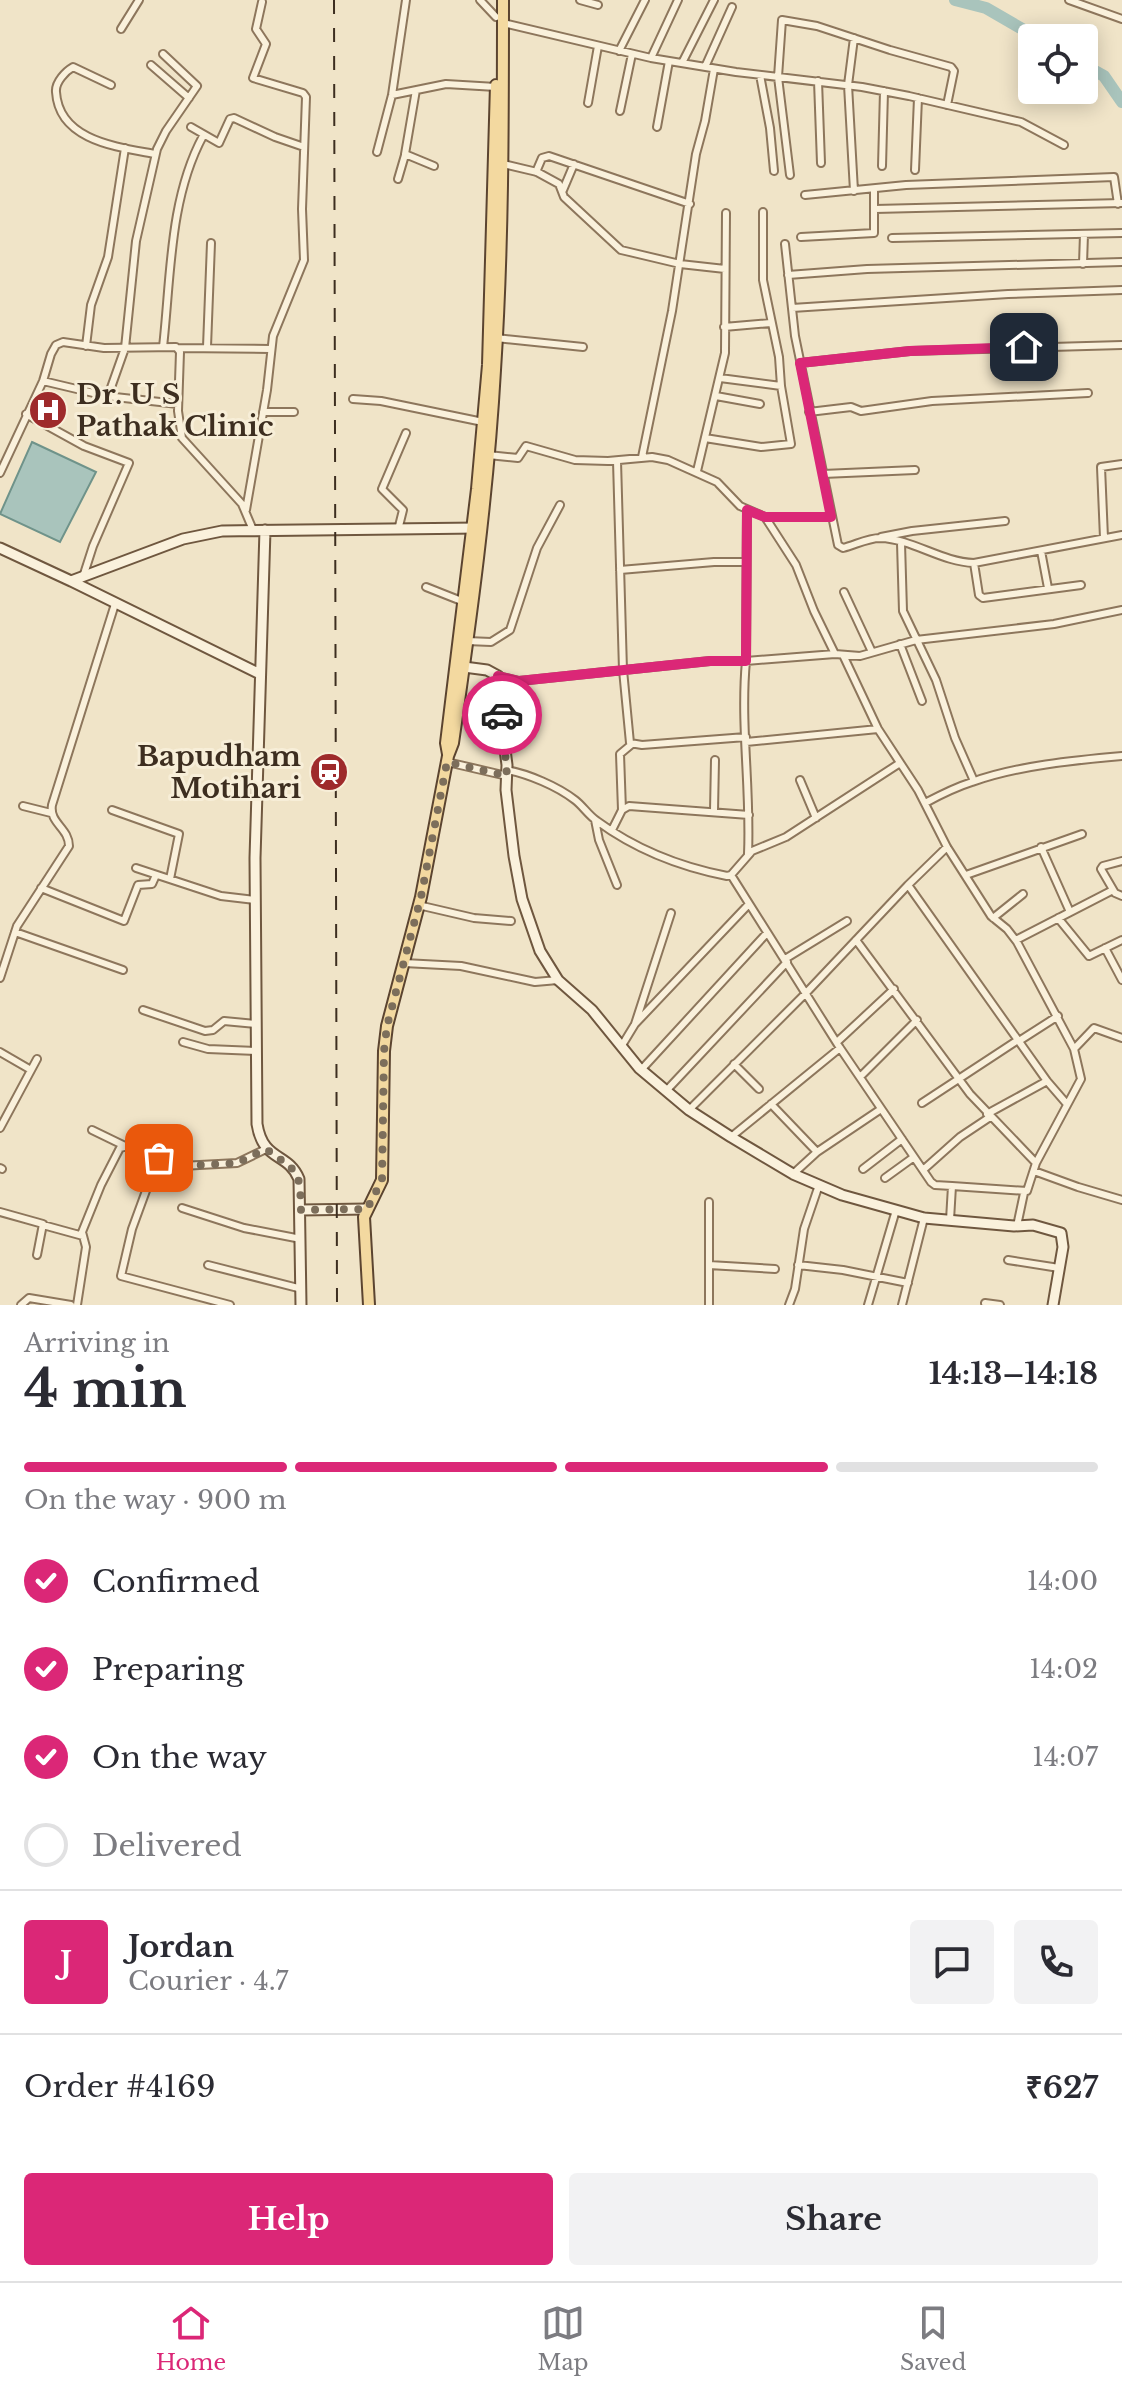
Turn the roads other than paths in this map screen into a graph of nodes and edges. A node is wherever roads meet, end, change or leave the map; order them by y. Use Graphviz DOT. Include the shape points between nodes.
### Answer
graph roads {
  1 [pos="139,0"];
  2 [pos="406,0"];
  3 [pos="480,0"];
  4 [pos="496,0"];
  5 [pos="503,0"];
  6 [pos="580,0"];
  7 [pos="645,0"];
  8 [pos="678,0"];
  9 [pos="714,0"];
  10 [pos="1069,0"];
  11 [pos="262,2"];
  12 [pos="598,5"];
  13 [pos="732,7"];
  14 [pos="1122,19"];
  15 [pos="499,20"];
  16 [pos="121,29"];
  17 [pos="854,38"];
  18 [pos="598,46"];
  19 [pos="619,51"];
  20 [pos="163,54"];
  21 [pos="632,54"];
  22 [pos="651,58"];
  23 [pos="669,61"];
  24 [pos="682,63"];
  25 [pos="151,65"];
  26 [pos="705,67"];
  27 [pos="714,69"];
  28 [pos="760,75"];
  29 [pos="778,77"];
  30 [pos="818,81"];
  31 [pos="111,85"];
  32 [pos="848,85"];
  33 [pos="496,87"];
  34 [pos="416,90"];
  35 [pos="884,91"];
  36 [pos="392,95"];
  37 [pos="189,98"];
  38 [pos="918,98"];
  39 [pos="588,103"];
  40 [pos="947,105"];
  41 [pos="620,111"];
  42 [pos="191,127"];
  43 [pos="657,127"];
  44 [pos="203,136"];
  45 [pos="1064,145"];
  46 [pos="304,147"];
  47 [pos="125,148"];
  48 [pos="377,152"];
  49 [pos="155,154"];
  50 [pos="405,155"];
  51 [pos="821,163"];
  52 [pos="503,164"];
  53 [pos="574,164"];
  54 [pos="434,166"];
  55 [pos="882,166"];
  56 [pos="915,170"];
  57 [pos="774,171"];
  58 [pos="536,172"];
  59 [pos="790,175"];
  60 [pos="398,179"];
  61 [pos="874,190"];
  62 [pos="562,191"];
  63 [pos="854,191"];
  64 [pos="805,195"];
  65 [pos="690,204"];
  66 [pos="1120,204"];
  67 [pos="875,209"];
  68 [pos="763,212"];
  69 [pos="726,213"];
  70 [pos="1122,233"];
  71 [pos="1084,234"];
  72 [pos="801,237"];
  73 [pos="892,238"];
  74 [pos="211,243"];
  75 [pos="785,244"];
  76 [pos="1122,262"];
  77 [pos="680,264"];
  78 [pos="1083,264"];
  79 [pos="725,269"];
  80 [pos="788,275"];
  81 [pos="1122,290"];
  82 [pos="792,308"];
  83 [pos="771,323"];
  84 [pos="724,327"];
  85 [pos="496,338"];
  86 [pos="1122,345"];
  87 [pos="86,346"];
  88 [pos="163,347"];
  89 [pos="207,347"];
  90 [pos="583,347"];
  91 [pos="125,348"];
  92 [pos="178,348"];
  93 [pos="270,349"];
  94 [pos="800,363"];
  95 [pos="720,378"];
  96 [pos="43,381"];
  97 [pos="781,386"];
  98 [pos="1088,393"];
  99 [pos="108,396"];
  100 [pos="716,396"];
  101 [pos="353,399"];
  102 [pos="178,404"];
  103 [pos="760,404"];
  104 [pos="263,412"];
  105 [pos="294,412"];
  106 [pos="809,412"];
  107 [pos="26,414"];
  108 [pos="483,422"];
  109 [pos="406,433"];
  110 [pos="705,438"];
  111 [pos="488,455"];
  112 [pos="642,457"];
  113 [pos="617,461"];
  114 [pos="1122,464"];
  115 [pos="915,470"];
  116 [pos="697,471"];
  117 [pos="0,473"];
  118 [pos="823,474"];
  119 [pos="560,505"];
  120 [pos="246,510"];
  121 [pos="747,510"];
  122 [pos="765,517"];
  123 [pos="831,517"];
  124 [pos="1005,521"];
  125 [pos="476,528"];
  126 [pos="253,530"];
  127 [pos="265,530"];
  128 [pos="398,530"];
  129 [pos="1122,535"];
  130 [pos="879,538"];
  131 [pos="1104,538"];
  132 [pos="901,543"];
  133 [pos="0,548"];
  134 [pos="1041,551"];
  135 [pos="746,562"];
  136 [pos="974,563"];
  137 [pos="620,570"];
  138 [pos="83,577"];
  139 [pos="71,581"];
  140 [pos="1081,585"];
  141 [pos="426,587"];
  142 [pos="1048,588"];
  143 [pos="844,592"];
  144 [pos="464,602"];
  145 [pos="115,604"];
  146 [pos="1122,610"];
  147 [pos="916,640"];
  148 [pos="467,641"];
  149 [pos="900,644"];
  150 [pos="872,652"];
  151 [pos="839,655"];
  152 [pos="746,661"];
  153 [pos="464,667"];
  154 [pos="623,670"];
  155 [pos="260,674"];
  156 [pos="498,676"];
  157 [pos="922,701"];
  158 [pos="878,729"];
  159 [pos="746,740"];
  160 [pos="632,744"];
  161 [pos="1122,756"];
  162 [pos="447,759"];
  163 [pos="715,760"];
  164 [pos="900,763"];
  165 [pos="507,773"];
  166 [pos="800,780"];
  167 [pos="974,781"];
  168 [pos="925,803"];
  169 [pos="23,806"];
  170 [pos="112,810"];
  171 [pos="622,810"];
  172 [pos="714,811"];
  173 [pos="51,813"];
  174 [pos="749,815"];
  175 [pos="816,818"];
  176 [pos="595,820"];
  177 [pos="612,830"];
  178 [pos="1082,834"];
  179 [pos="947,847"];
  180 [pos="1041,847"];
  181 [pos="748,854"];
  182 [pos="1122,861"];
  183 [pos="136,868"];
  184 [pos="156,875"];
  185 [pos="731,875"];
  186 [pos="966,875"];
  187 [pos="170,879"];
  188 [pos="617,885"];
  189 [pos="908,885"];
  190 [pos="41,888"];
  191 [pos="1113,890"];
  192 [pos="1023,894"];
  193 [pos="1122,896"];
  194 [pos="255,900"];
  195 [pos="418,905"];
  196 [pos="748,905"];
  197 [pos="1070,912"];
  198 [pos="671,913"];
  199 [pos="993,918"];
  200 [pos="1058,918"];
  201 [pos="511,921"];
  202 [pos="847,921"];
  203 [pos="15,932"];
  204 [pos="767,933"];
  205 [pos="856,940"];
  206 [pos="1016,940"];
  207 [pos="1121,942"];
  208 [pos="1105,948"];
  209 [pos="786,961"];
  210 [pos="403,963"];
  211 [pos="123,970"];
  212 [pos="0,978"];
  213 [pos="558,980"];
  214 [pos="1122,980"];
  215 [pos="894,989"];
  216 [pos="806,993"];
  217 [pos="143,1010"];
  218 [pos="1058,1016"];
  219 [pos="917,1020"];
  220 [pos="256,1024"];
  221 [pos="635,1024"];
  222 [pos="1122,1038"];
  223 [pos="1018,1040"];
  224 [pos="183,1042"];
  225 [pos="839,1045"];
  226 [pos="621,1047"];
  227 [pos="1074,1049"];
  228 [pos="256,1051"];
  229 [pos="0,1052"];
  230 [pos="37,1059"];
  231 [pos="734,1064"];
  232 [pos="31,1070"];
  233 [pos="641,1070"];
  234 [pos="861,1076"];
  235 [pos="958,1078"];
  236 [pos="1047,1081"];
  237 [pos="759,1089"];
  238 [pos="666,1091"];
  239 [pos="922,1103"];
  240 [pos="1066,1103"];
  241 [pos="771,1104"];
  242 [pos="881,1109"];
  243 [pos="689,1110"];
  244 [pos="3,1114"];
  245 [pos="988,1115"];
  246 [pos="0,1128"];
  247 [pos="92,1130"];
  248 [pos="731,1137"];
  249 [pos="902,1139"];
  250 [pos="125,1146"];
  251 [pos="266,1149"];
  252 [pos="817,1152"];
  253 [pos="914,1157"];
  254 [pos="158,1158"];
  255 [pos="1036,1163"];
  256 [pos="863,1169"];
  257 [pos="923,1170"];
  258 [pos="1034,1171"];
  259 [pos="793,1174"];
  260 [pos="885,1178"];
  261 [pos="819,1184"];
  262 [pos="952,1186"];
  263 [pos="1024,1193"];
  264 [pos="1122,1200"];
  265 [pos="709,1202"];
  266 [pos="182,1208"];
  267 [pos="367,1209"];
  268 [pos="301,1210"];
  269 [pos="896,1210"];
  270 [pos="0,1212"];
  271 [pos="924,1218"];
  272 [pos="950,1220"];
  273 [pos="43,1225"];
  274 [pos="1017,1226"];
  275 [pos="83,1236"];
  276 [pos="301,1239"];
  277 [pos="37,1255"];
  278 [pos="1008,1260"];
  279 [pos="208,1265"];
  280 [pos="709,1265"];
  281 [pos="798,1265"];
  282 [pos="1059,1268"];
  283 [pos="775,1269"];
  284 [pos="875,1276"];
  285 [pos="908,1283"];
  286 [pos="302,1289"];
  287 [pos="985,1303"];
  288 [pos="21,1305"];
  289 [pos="74,1305"];
  290 [pos="230,1305"];
  291 [pos="301,1305"];
  292 [pos="369,1305"];
  293 [pos="709,1305"];
  294 [pos="789,1305"];
  295 [pos="868,1305"];
  296 [pos="902,1305"];
  297 [pos="1000,1305"];
  298 [pos="1053,1305"];
  1 -- 16 [label="street"];
  2 -- 36 [label="street"];
  3 -- 15 [label="street"];
  4 -- 15 [label="main road"];
  5 -- 15 [label="main road"];
  6 -- 12 [label="street"];
  7 -- 19 [label="street"];
  8 -- 22 [label="street"];
  9 -- 24 [label="street"];
  10 -- 14 [label="street"];
  11 -- 46 [label="street" via="256,29 266,42 253,78 306,96"];
  13 -- 26 [label="street"];
  15 -- 18 [label="street"];
  15 -- 33 [label="main road"];
  15 -- 52 [label="main road"];
  17 -- 29 [label="street" via="782,20"];
  17 -- 32 [label="street"];
  17 -- 40 [label="street" via="952,68"];
  18 -- 19 [label="street"];
  18 -- 39 [label="street"];
  19 -- 21 [label="street"];
  20 -- 37 [label="street" via="196,84"];
  21 -- 22 [label="street"];
  21 -- 41 [label="street"];
  22 -- 23 [label="street"];
  23 -- 24 [label="street"];
  23 -- 43 [label="street"];
  24 -- 26 [label="street"];
  25 -- 37 [label="street"];
  26 -- 27 [label="street"];
  27 -- 28 [label="street"];
  27 -- 65 [label="street"];
  28 -- 29 [label="street"];
  28 -- 57 [label="street"];
  29 -- 30 [label="street"];
  29 -- 59 [label="street"];
  30 -- 32 [label="street"];
  30 -- 51 [label="street"];
  31 -- 47 [label="street" via="73,67 56,92 66,118 82,135"];
  32 -- 35 [label="street"];
  32 -- 63 [label="street"];
  33 -- 34 [label="street" via="446,84"];
  33 -- 108 [label="main road"];
  34 -- 36 [label="street"];
  34 -- 50 [label="street"];
  35 -- 38 [label="street"];
  35 -- 55 [label="street"];
  36 -- 48 [label="street"];
  37 -- 49 [label="street"];
  38 -- 40 [label="street"];
  38 -- 56 [label="street"];
  40 -- 45 [label="street" via="1021,122"];
  42 -- 44 [label="street"];
  44 -- 46 [label="street" via="220,143 234,118"];
  44 -- 88 [label="street" via="179,205"];
  46 -- 93 [label="street" via="304,260"];
  47 -- 49 [label="street"];
  47 -- 87 [label="street" via="108,257 91,305"];
  49 -- 91 [label="street" via="136,241"];
  50 -- 54 [label="street"];
  50 -- 60 [label="street"];
  52 -- 58 [label="street"];
  52 -- 85 [label="main road"];
  53 -- 58 [label="street" via="545,156"];
  53 -- 62 [label="street"];
  53 -- 65 [label="street"];
  58 -- 62 [label="street"];
  61 -- 63 [label="street"];
  61 -- 66 [label="street" via="1114,177"];
  61 -- 67 [label="street"];
  62 -- 77 [label="street" via="621,250"];
  63 -- 64 [label="street"];
  65 -- 77 [label="street"];
  66 -- 67 [label="street"];
  67 -- 72 [label="street" via="874,233"];
  68 -- 83 [label="street" via="762,272"];
  69 -- 79 [label="street"];
  70 -- 71 [label="street"];
  71 -- 73 [label="street"];
  71 -- 78 [label="street"];
  74 -- 89 [label="street"];
  75 -- 80 [label="street"];
  76 -- 78 [label="street"];
  77 -- 79 [label="street"];
  77 -- 112 [label="street"];
  78 -- 80 [label="street"];
  79 -- 84 [label="street"];
  80 -- 82 [label="street"];
  81 -- 82 [label="street"];
  82 -- 94 [label="street"];
  83 -- 84 [label="street"];
  83 -- 97 [label="street"];
  84 -- 95 [label="street"];
  85 -- 90 [label="street"];
  85 -- 111 [label="main road"];
  86 -- 94 [label="street" via="910,351"];
  87 -- 91 [label="street"];
  87 -- 96 [label="street" via="56,345"];
  88 -- 91 [label="street"];
  88 -- 92 [label="street"];
  89 -- 92 [label="street"];
  89 -- 93 [label="street"];
  91 -- 99 [label="street"];
  92 -- 102 [label="street"];
  93 -- 104 [label="street"];
  94 -- 106 [label="street"];
  95 -- 97 [label="street"];
  95 -- 100 [label="street"];
  96 -- 99 [label="street"];
  96 -- 107 [label="street"];
  97 -- 110 [label="street" via="790,445 761,447"];
  98 -- 106 [label="street"];
  99 -- 102 [label="street"];
  100 -- 103 [label="street"];
  100 -- 110 [label="street"];
  101 -- 108 [label="street"];
  102 -- 120 [label="street" via="186,444"];
  104 -- 105 [label="street"];
  104 -- 120 [label="street"];
  106 -- 118 [label="street"];
  107 -- 117 [label="street"];
  107 -- 138 [label="street" via="129,463"];
  108 -- 125 [label="main road"];
  109 -- 128 [label="street" via="382,489 403,510"];
  110 -- 116 [label="street"];
  111 -- 113 [label="street" via="519,458 526,446 575,460"];
  111 -- 125 [label="main road"];
  112 -- 113 [label="street"];
  112 -- 116 [label="street"];
  113 -- 137 [label="street"];
  114 -- 131 [label="street" via="1101,467"];
  115 -- 118 [label="street"];
  116 -- 121 [label="street"];
  118 -- 123 [label="street"];
  119 -- 148 [label="street" via="537,548 510,630 491,642"];
  120 -- 126 [label="street"];
  121 -- 122 [label="street"];
  121 -- 135 [label="street"];
  122 -- 123 [label="street"];
  122 -- 151 [label="street" via="796,565 820,625"];
  123 -- 130 [label="street" via="843,548"];
  124 -- 130 [label="street"];
  125 -- 128 [label="street"];
  125 -- 144 [label="main road"];
  125 -- 148 [label="main road"];
  126 -- 127 [label="street"];
  126 -- 138 [label="street" via="183,539"];
  127 -- 128 [label="street"];
  127 -- 155 [label="street"];
  129 -- 131 [label="street"];
  130 -- 132 [label="street"];
  131 -- 134 [label="street"];
  132 -- 136 [label="street"];
  132 -- 147 [label="street" via="902,604"];
  133 -- 139 [label="street"];
  134 -- 136 [label="street"];
  134 -- 142 [label="street"];
  135 -- 137 [label="street"];
  135 -- 152 [label="street"];
  136 -- 142 [label="street" via="981,598"];
  137 -- 154 [label="street"];
  138 -- 139 [label="street"];
  139 -- 145 [label="street"];
  140 -- 142 [label="street"];
  141 -- 144 [label="street"];
  143 -- 150 [label="street"];
  144 -- 162 [label="main road"];
  145 -- 155 [label="street"];
  145 -- 173 [label="street"];
  146 -- 147 [label="street" via="1072,622"];
  147 -- 149 [label="street"];
  147 -- 167 [label="street"];
  148 -- 153 [label="main road"];
  149 -- 150 [label="street"];
  149 -- 157 [label="street"];
  150 -- 151 [label="street"];
  151 -- 152 [label="street"];
  151 -- 158 [label="street"];
  152 -- 154 [label="street"];
  152 -- 159 [label="street"];
  153 -- 156 [label="street"];
  153 -- 162 [label="main road"];
  154 -- 156 [label="street" via="519,681"];
  154 -- 160 [label="street"];
  155 -- 194 [label="street"];
  156 -- 165 [label="street"];
  158 -- 159 [label="street"];
  158 -- 164 [label="street"];
  159 -- 160 [label="street"];
  159 -- 174 [label="street"];
  160 -- 171 [label="street" via="620,754"];
  161 -- 167 [label="street"];
  162 -- 165 [label="street"];
  162 -- 195 [label="main road"];
  163 -- 172 [label="street"];
  164 -- 168 [label="street"];
  164 -- 175 [label="street"];
  165 -- 176 [label="street" via="565,794"];
  165 -- 213 [label="street" via="522,899 540,951"];
  166 -- 175 [label="street"];
  167 -- 168 [label="street"];
  168 -- 179 [label="street"];
  169 -- 173 [label="street"];
  170 -- 187 [label="street" via="179,834"];
  171 -- 172 [label="street" via="650,806"];
  171 -- 177 [label="street"];
  172 -- 174 [label="street"];
  173 -- 190 [label="street" via="66,832 69,846"];
  174 -- 181 [label="street"];
  175 -- 181 [label="street"];
  176 -- 177 [label="street"];
  176 -- 188 [label="street"];
  177 -- 185 [label="street" via="674,862"];
  178 -- 180 [label="street"];
  179 -- 186 [label="street"];
  179 -- 189 [label="street"];
  180 -- 186 [label="street"];
  180 -- 197 [label="street"];
  181 -- 185 [label="street"];
  182 -- 191 [label="street" via="1101,868"];
  183 -- 184 [label="street"];
  184 -- 187 [label="street"];
  184 -- 190 [label="street" via="151,884 139,884 124,921"];
  185 -- 196 [label="street"];
  186 -- 199 [label="street"];
  187 -- 194 [label="street" via="221,896"];
  189 -- 205 [label="street"];
  189 -- 223 [label="street"];
  190 -- 203 [label="street"];
  191 -- 193 [label="street"];
  191 -- 197 [label="street"];
  192 -- 199 [label="street"];
  194 -- 220 [label="street"];
  195 -- 201 [label="street"];
  195 -- 210 [label="main road"];
  196 -- 204 [label="street"];
  196 -- 221 [label="street"];
  197 -- 200 [label="street"];
  198 -- 221 [label="street"];
  199 -- 206 [label="street"];
  200 -- 206 [label="street"];
  200 -- 208 [label="street" via="1088,955"];
  202 -- 209 [label="street"];
  203 -- 211 [label="street"];
  203 -- 212 [label="street"];
  204 -- 209 [label="street"];
  204 -- 233 [label="street"];
  205 -- 215 [label="street"];
  205 -- 216 [label="street"];
  206 -- 218 [label="street"];
  207 -- 208 [label="street"];
  208 -- 214 [label="street"];
  209 -- 216 [label="street"];
  209 -- 238 [label="street"];
  210 -- 213 [label="street" via="461,966 535,982"];
  210 -- 267 [label="main road" via="384,1051 382,1180"];
  213 -- 226 [label="street" via="592,1010"];
  215 -- 219 [label="street"];
  215 -- 225 [label="street"];
  216 -- 225 [label="street"];
  216 -- 231 [label="street"];
  217 -- 220 [label="street" via="205,1031 224,1021"];
  218 -- 223 [label="street"];
  218 -- 227 [label="street"];
  219 -- 234 [label="street"];
  219 -- 235 [label="street"];
  220 -- 228 [label="street"];
  221 -- 226 [label="street"];
  222 -- 227 [label="street" via="1094,1028"];
  223 -- 235 [label="street"];
  223 -- 236 [label="street"];
  224 -- 228 [label="street"];
  225 -- 234 [label="street"];
  225 -- 241 [label="street"];
  226 -- 233 [label="street"];
  227 -- 240 [label="street" via="1081,1079"];
  228 -- 251 [label="street" via="257,1124"];
  229 -- 232 [label="street"];
  230 -- 232 [label="street"];
  231 -- 237 [label="street"];
  231 -- 243 [label="street"];
  232 -- 244 [label="street"];
  233 -- 238 [label="street"];
  234 -- 242 [label="street"];
  235 -- 239 [label="street"];
  235 -- 245 [label="street"];
  236 -- 240 [label="street"];
  236 -- 245 [label="street"];
  238 -- 243 [label="street"];
  240 -- 255 [label="street"];
  241 -- 248 [label="street"];
  241 -- 252 [label="street"];
  242 -- 249 [label="street"];
  242 -- 252 [label="street"];
  243 -- 248 [label="street"];
  244 -- 246 [label="street"];
  245 -- 255 [label="street"];
  245 -- 257 [label="street"];
  247 -- 250 [label="street"];
  248 -- 259 [label="street"];
  249 -- 253 [label="street"];
  249 -- 256 [label="street"];
  250 -- 254 [label="street"];
  250 -- 275 [label="street" via="101,1185"];
  251 -- 254 [label="street" via="230,1163 181,1166"];
  251 -- 268 [label="street" via="297,1174"];
  252 -- 259 [label="street"];
  253 -- 257 [label="street"];
  253 -- 260 [label="street"];
  254 -- 290 [label="street" via="121,1276"];
  255 -- 258 [label="street"];
  257 -- 262 [label="street" via="933,1183"];
  258 -- 263 [label="street"];
  258 -- 264 [label="street"];
  259 -- 261 [label="street"];
  261 -- 269 [label="street"];
  261 -- 281 [label="street"];
  262 -- 263 [label="street"];
  262 -- 272 [label="street"];
  263 -- 274 [label="street"];
  265 -- 280 [label="street"];
  266 -- 276 [label="street"];
  267 -- 268 [label="street"];
  267 -- 292 [label="main road" via="363,1230"];
  268 -- 276 [label="street"];
  269 -- 271 [label="street"];
  269 -- 284 [label="street"];
  270 -- 273 [label="street"];
  271 -- 272 [label="street"];
  271 -- 285 [label="street"];
  272 -- 274 [label="street"];
  273 -- 275 [label="street"];
  273 -- 277 [label="street"];
  274 -- 282 [label="street" via="1043,1226 1061,1233"];
  275 -- 289 [label="street" via="87,1245"];
  276 -- 286 [label="street"];
  278 -- 282 [label="street"];
  279 -- 286 [label="street"];
  280 -- 283 [label="street"];
  280 -- 293 [label="street"];
  281 -- 284 [label="street"];
  281 -- 294 [label="street"];
  282 -- 298 [label="street"];
  284 -- 285 [label="street"];
  284 -- 295 [label="street"];
  285 -- 296 [label="street"];
  286 -- 291 [label="street"];
  287 -- 297 [label="street"];
  288 -- 289 [label="street" via="33,1298"];
}
